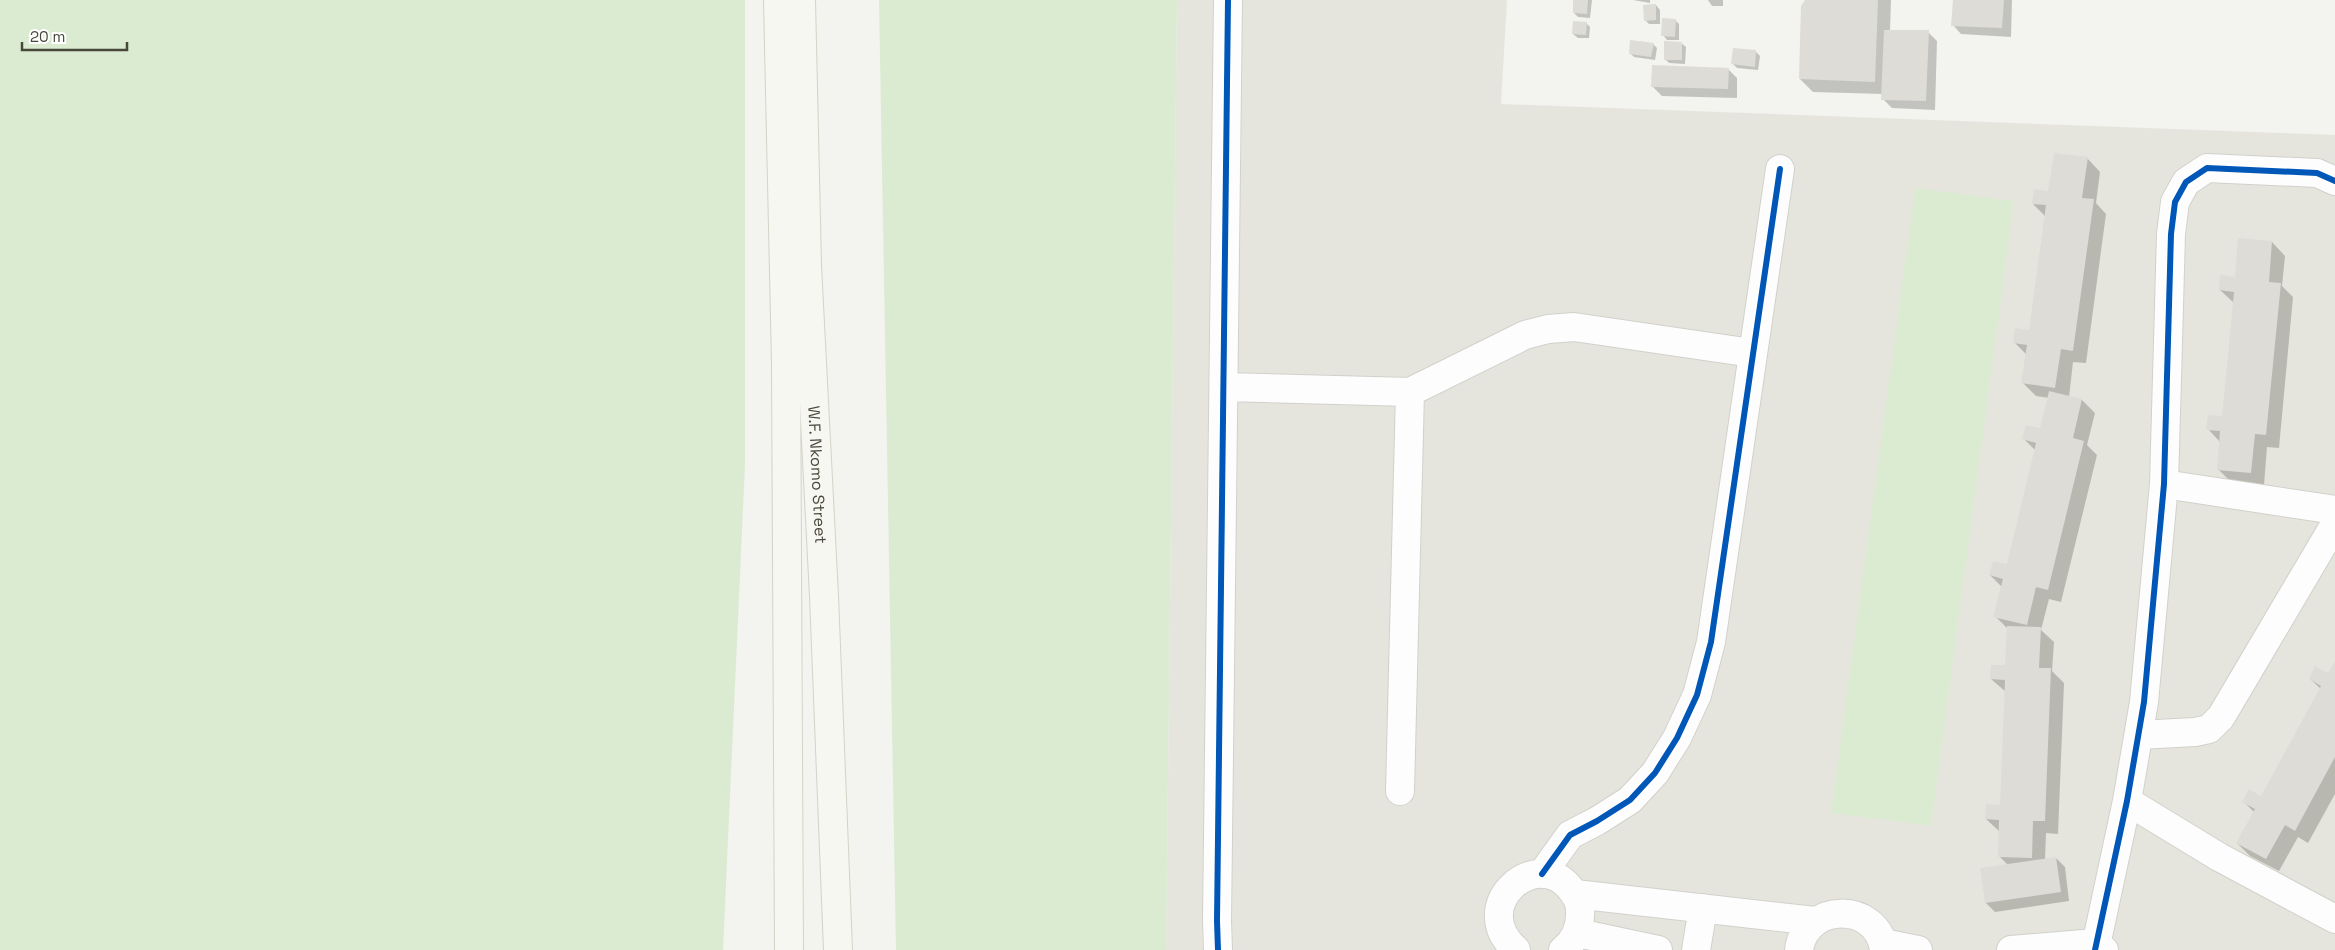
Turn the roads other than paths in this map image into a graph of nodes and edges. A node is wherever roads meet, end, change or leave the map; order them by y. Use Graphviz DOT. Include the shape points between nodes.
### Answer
graph roads {
  1 [pos="778,0"];
  2 [pos="801,0"];
  3 [pos="1228,0"];
  4 [pos="1780,169"];
  5 [pos="2335,181"];
  6 [pos="1752,353"];
  7 [pos="1225,387"];
  8 [pos="1410,392"];
  9 [pos="2164,484"];
  10 [pos="2335,510"];
  11 [pos="2335,524"];
  12 [pos="2138,735"];
  13 [pos="1400,791"];
  14 [pos="2127,801"];
  15 [pos="1542,874"];
  16 [pos="1575,894"];
  17 [pos="1703,908"];
  18 [pos="2334,916"];
  19 [pos="1816,921"];
  20 [pos="1570,942"];
  21 [pos="1883,946"];
  22 [pos="1506,947"];
  23 [pos="2098,948"];
  24 [pos="789,950"];
  25 [pos="838,950"];
  26 [pos="1218,950"];
  27 [pos="1658,950"];
  28 [pos="1696,950"];
  29 [pos="1800,950"];
  30 [pos="1918,950"];
  31 [pos="2011,950"];
  1 -- 24 [label="main road, W.F. Nkomo Street" via="786,372"];
  2 -- 25 [label="main road, W.F. Nkomo Street" via="807,266"];
  3 -- 7 [label="street"];
  4 -- 6 [label="street"];
  5 -- 9 [label="street" via="2317,173 2207,168 2186,182 2175,202 2171,234"];
  6 -- 8 [label="street" via="1574,327 1548,329 1524,335"];
  6 -- 15 [label="street" via="1711,642 1697,695 1677,738 1655,773 1630,800 1570,835"];
  7 -- 8 [label="street"];
  7 -- 26 [label="street"];
  8 -- 13 [label="street"];
  9 -- 10 [label="street"];
  9 -- 12 [label="street" via="2145,693"];
  11 -- 12 [label="street" via="2221,717 2209,729"];
  12 -- 14 [label="street"];
  14 -- 18 [label="street" via="2219,857"];
  14 -- 23 [label="street"];
  15 -- 16 [label="street" via="1560,880"];
  15 -- 22 [label="street" via="1517,882 1500,902 1498,915"];
  16 -- 17 [label="street"];
  16 -- 20 [label="street" via="1581,919"];
  17 -- 19 [label="street"];
  17 -- 28 [label="street"];
  19 -- 21 [label="street" via="1841,912 1855,914 1876,931"];
  19 -- 29 [label="street" via="1806,931"];
  20 -- 27 [label="street"];
  21 -- 30 [label="street"];
  23 -- 31 [label="street"];
}
